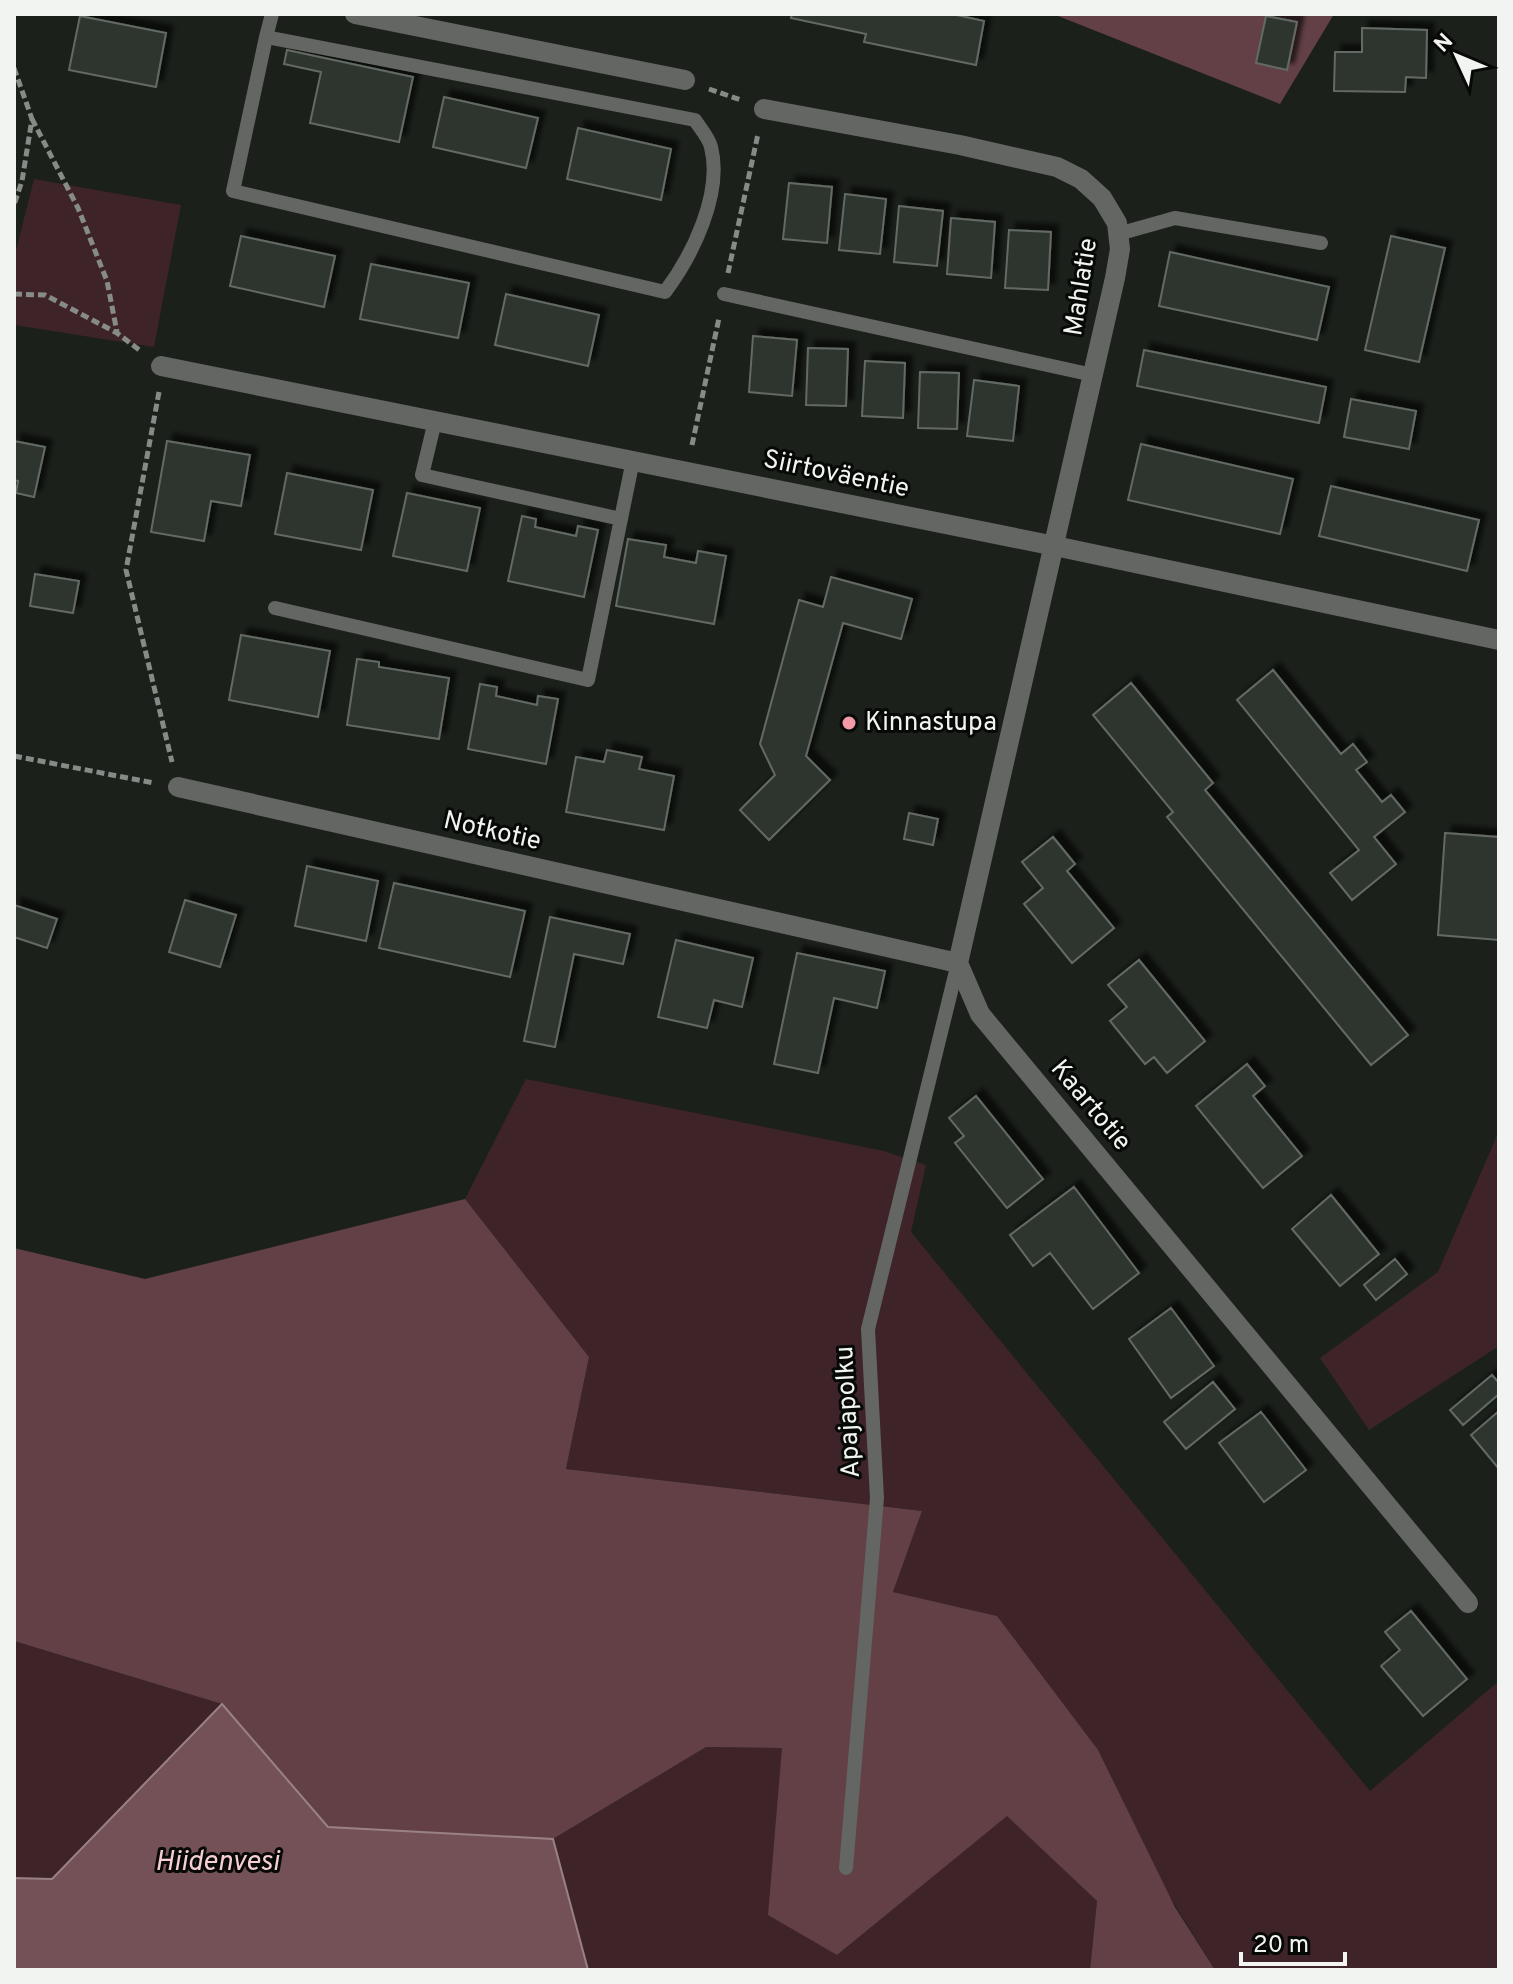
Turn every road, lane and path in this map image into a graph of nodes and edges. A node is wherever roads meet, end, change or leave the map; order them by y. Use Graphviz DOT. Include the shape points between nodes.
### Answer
graph roads {
  1 [pos="272,14"];
  2 [pos="355,14"];
  3 [pos="266,37"];
  4 [pos="14,68"];
  5 [pos="685,80"];
  6 [pos="764,109"];
  7 [pos="32,119"];
  8 [pos="14,205"];
  9 [pos="1118,234"];
  10 [pos="1321,243"];
  11 [pos="14,294"];
  12 [pos="724,294"];
  13 [pos="117,333"];
  14 [pos="161,366"];
  15 [pos="1093,375"];
  16 [pos="435,421"];
  17 [pos="633,460"];
  18 [pos="621,519"];
  19 [pos="1055,546"];
  20 [pos="275,608"];
  21 [pos="1499,640"];
  22 [pos="14,756"];
  23 [pos="178,787"];
  24 [pos="958,963"];
  25 [pos="1468,1603"];
  26 [pos="846,1868"];
  1 -- 3 [label="lane"];
  2 -- 5 [label="street"];
  3 -- 3 [label="lane" via="233,191 665,292 689,258 713,180 711,146 695,120"];
  4 -- 7 [label="path"];
  5 -- 6 [label="path"];
  6 -- 9 [label="street, Mahlatie" via="1057,167 1102,198"];
  7 -- 8 [label="path"];
  7 -- 13 [label="path" via="78,208 107,281"];
  9 -- 10 [label="lane" via="1175,218"];
  9 -- 15 [label="street, Mahlatie" via="1120,249"];
  11 -- 13 [label="path" via="45,295"];
  12 -- 15 [label="lane"];
  13 -- 14 [label="path"];
  14 -- 16 [label="street, Siirtoväentie"];
  14 -- 23 [label="path" via="126,570"];
  15 -- 19 [label="street, Mahlatie"];
  16 -- 17 [label="street, Siirtoväentie"];
  16 -- 18 [label="lane" via="422,475"];
  17 -- 18 [label="lane"];
  17 -- 19 [label="street, Siirtoväentie"];
  18 -- 20 [label="lane" via="588,680"];
  19 -- 21 [label="street, Siirtoväentie"];
  19 -- 24 [label="street"];
  22 -- 23 [label="path"];
  23 -- 24 [label="street, Notkotie"];
  24 -- 25 [label="street, Kaartotie" via="980,1014"];
  24 -- 26 [label="lane, Apajapolku" via="868,1329 877,1498"];
}
